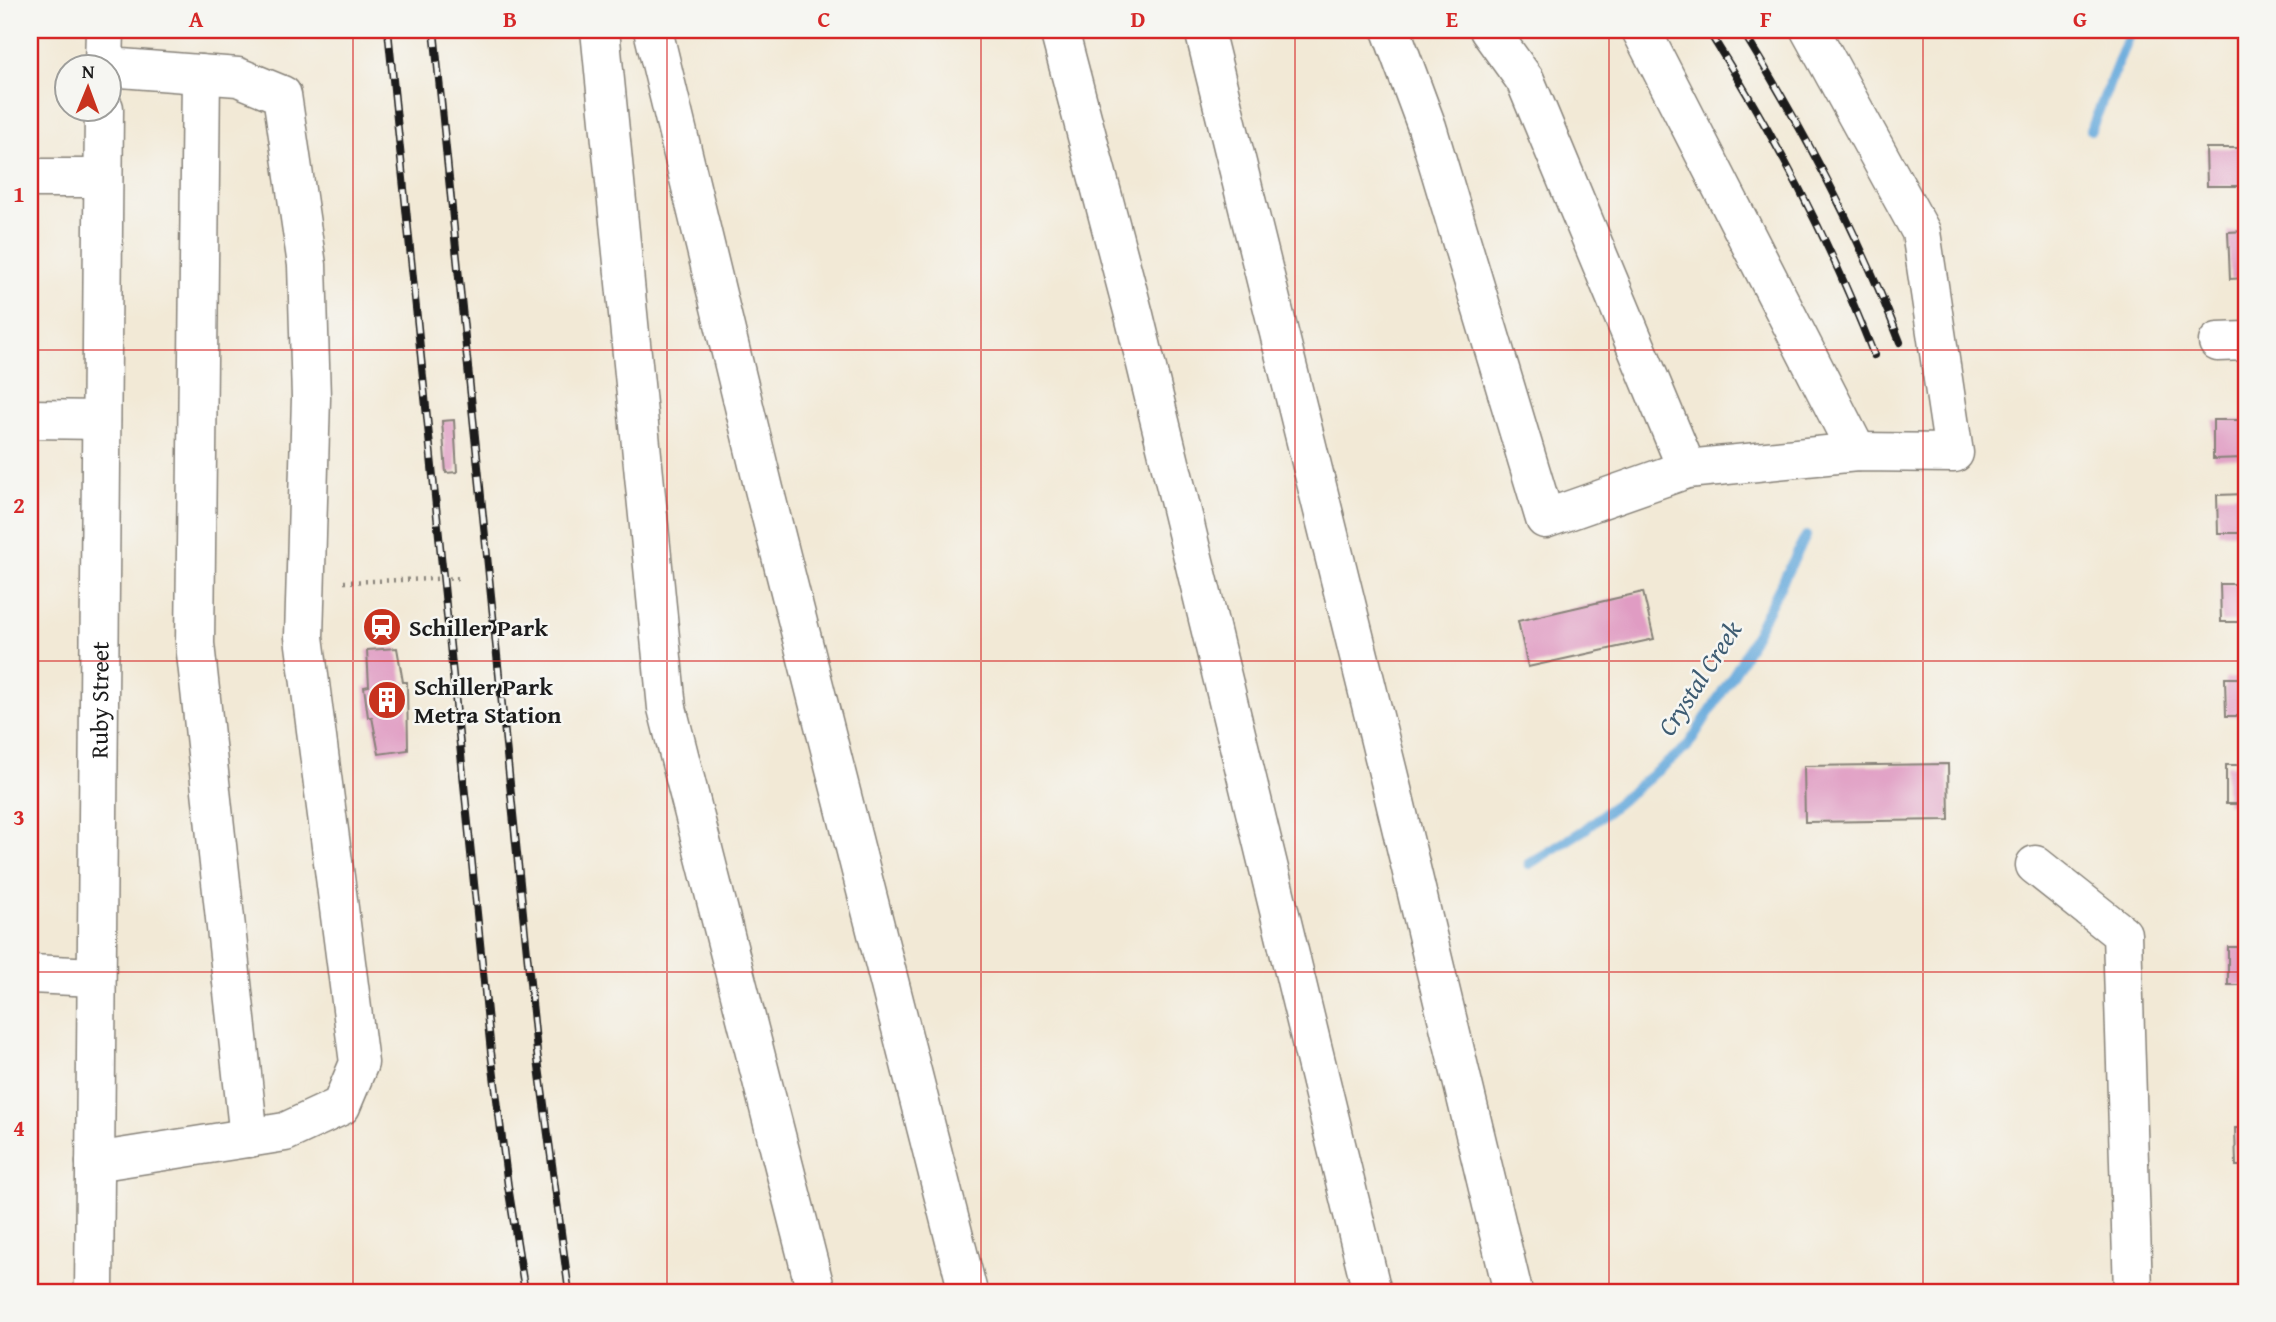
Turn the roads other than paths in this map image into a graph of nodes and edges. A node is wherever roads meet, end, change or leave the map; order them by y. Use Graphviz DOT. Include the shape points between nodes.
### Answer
graph roads {
  1 [pos="104,30"];
  2 [pos="600,30"];
  3 [pos="653,30"];
  4 [pos="1059,30"];
  5 [pos="1204,30"];
  6 [pos="1391,30"];
  7 [pos="1489,30"];
  8 [pos="1641,30"];
  9 [pos="1810,30"];
  10 [pos="105,52"];
  11 [pos="122,68"];
  12 [pos="201,74"];
  13 [pos="104,122"];
  14 [pos="30,178"];
  15 [pos="103,178"];
  16 [pos="30,419"];
  17 [pos="101,420"];
  18 [pos="1857,452"];
  19 [pos="1687,469"];
  20 [pos="2035,864"];
  21 [pos="30,974"];
  22 [pos="96,977"];
  23 [pos="248,1138"];
  24 [pos="95,1162"];
  25 [pos="94,1292"];
  26 [pos="816,1292"];
  27 [pos="968,1292"];
  28 [pos="1372,1292"];
  29 [pos="1513,1292"];
  30 [pos="2133,1292"];
  1 -- 10 [label="street"];
  2 -- 26 [label="street" via="667,708"];
  3 -- 27 [label="street" via="767,502"];
  4 -- 28 [label="street" via="1134,314"];
  5 -- 29 [label="street"];
  6 -- 19 [label="street" via="1427,127 1545,519"];
  7 -- 19 [label="street" via="1525,80"];
  8 -- 18 [label="street"];
  9 -- 18 [label="street" via="1921,232 1954,453"];
  11 -- 12 [label="street"];
  12 -- 23 [label="street" via="195,644"];
  12 -- 23 [label="street" via="238,77 282,95 307,265 311,398 304,637 359,1063 341,1106 285,1132"];
  13 -- 15 [label="street, Ruby Street"];
  14 -- 15 [label="street"];
  15 -- 17 [label="street, Ruby Street"];
  16 -- 17 [label="street"];
  17 -- 22 [label="street, Ruby Street"];
  18 -- 19 [label="street"];
  20 -- 30 [label="street" via="2122,934"];
  21 -- 22 [label="street"];
  22 -- 24 [label="street, Ruby Street"];
  23 -- 24 [label="street"];
  24 -- 25 [label="street, Ruby Street"];
}
